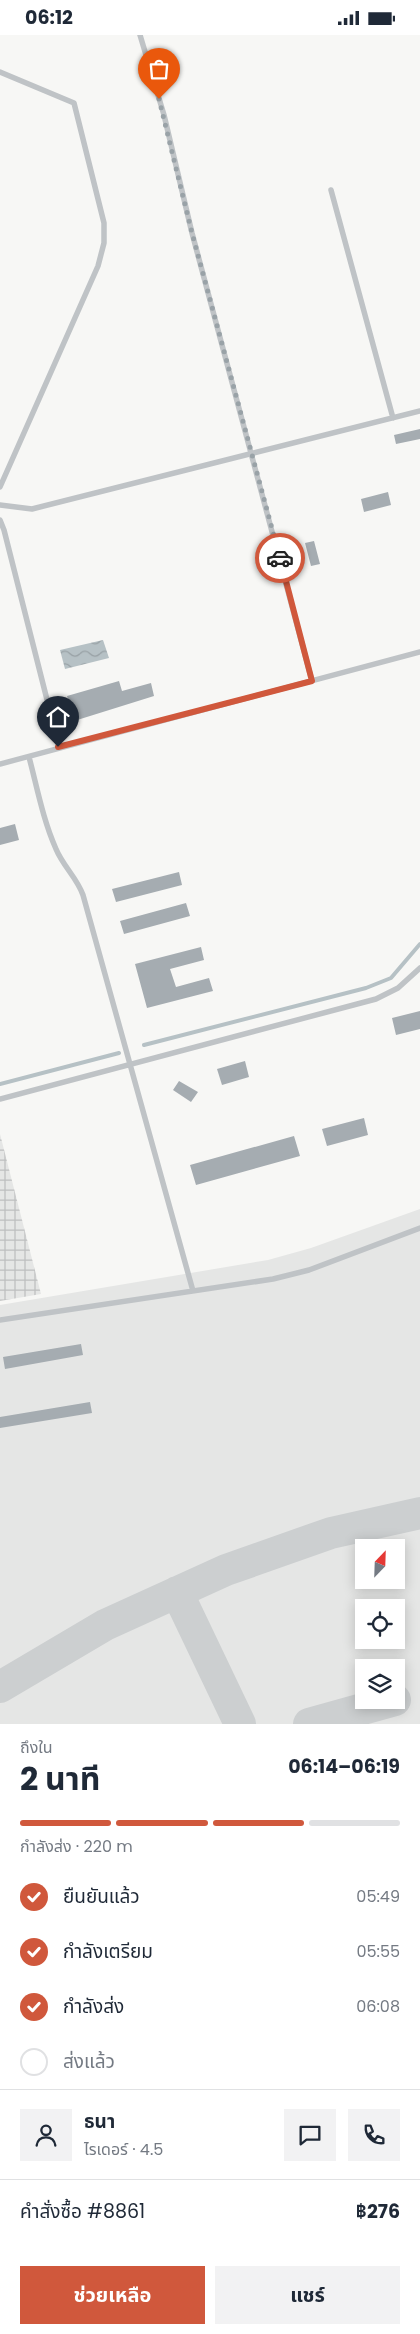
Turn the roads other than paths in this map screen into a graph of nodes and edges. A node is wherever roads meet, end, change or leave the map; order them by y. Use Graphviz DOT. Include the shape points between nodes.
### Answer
graph roads {
  1 [pos="140,35"];
  2 [pos="0,72"];
  3 [pos="331,190"];
  4 [pos="420,411"];
  5 [pos="393,418"];
  6 [pos="253,455"];
  7 [pos="0,487"];
  8 [pos="0,505"];
  9 [pos="0,520"];
  10 [pos="420,652"];
  11 [pos="312,681"];
  12 [pos="58,747"];
  13 [pos="29,757"];
  14 [pos="0,764"];
  15 [pos="420,968"];
  16 [pos="131,1065"];
  17 [pos="0,1099"];
  18 [pos="420,1228"];
  19 [pos="193,1291"];
  20 [pos="0,1320"];
  1 -- 6 [label="lane"];
  2 -- 7 [label="lane" via="74,103 104,229 104,243 98,266"];
  3 -- 5 [label="lane"];
  4 -- 5 [label="lane"];
  5 -- 6 [label="lane"];
  6 -- 8 [label="lane" via="32,509"];
  6 -- 11 [label="lane"];
  9 -- 12 [label="lane"];
  10 -- 11 [label="lane"];
  11 -- 12 [label="lane"];
  12 -- 13 [label="lane"];
  13 -- 14 [label="lane"];
  13 -- 16 [label="lane" via="49,831 83,895"];
  15 -- 16 [label="lane" via="398,989 376,999"];
  16 -- 17 [label="lane"];
  16 -- 19 [label="lane"];
  18 -- 19 [label="lane" via="309,1270"];
  19 -- 20 [label="lane"];
}
